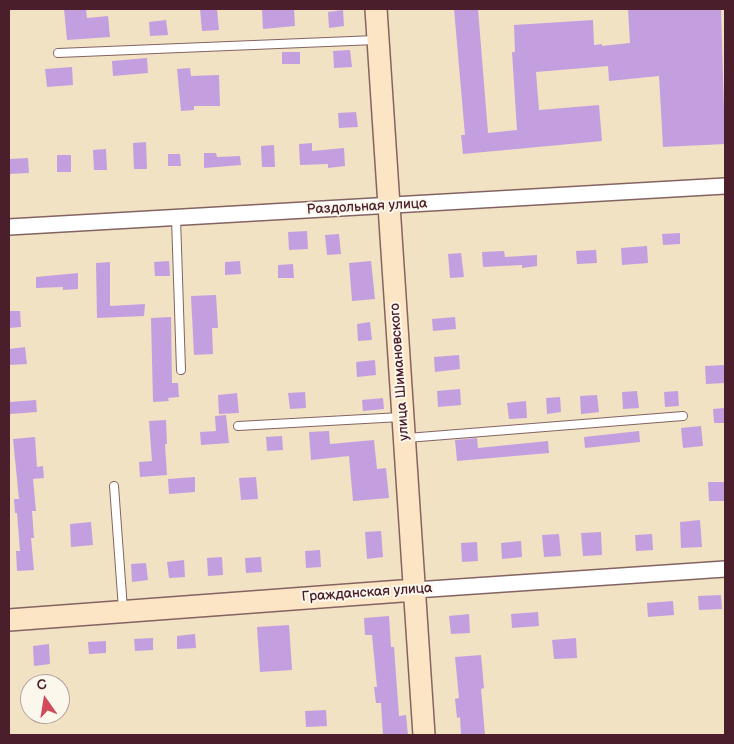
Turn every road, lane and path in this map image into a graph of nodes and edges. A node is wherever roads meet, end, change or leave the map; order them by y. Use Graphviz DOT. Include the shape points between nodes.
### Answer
graph roads {
  1 [pos="376,9"];
  2 [pos="378,40"];
  3 [pos="58,53"];
  4 [pos="725,186"];
  5 [pos="389,206"];
  6 [pos="176,218"];
  7 [pos="9,227"];
  8 [pos="180,370"];
  9 [pos="403,416"];
  10 [pos="683,416"];
  11 [pos="238,426"];
  12 [pos="405,438"];
  13 [pos="114,486"];
  14 [pos="725,569"];
  15 [pos="415,590"];
  16 [pos="123,611"];
  17 [pos="9,620"];
  18 [pos="424,735"];
  1 -- 2 [label="street, улица Шимановского"];
  2 -- 3 [label="lane"];
  2 -- 5 [label="street, улица Шимановского"];
  4 -- 5 [label="street, Раздольная улица"];
  5 -- 6 [label="street, Раздольная улица"];
  5 -- 9 [label="street, улица Шимановского"];
  6 -- 7 [label="street, Раздольная улица"];
  6 -- 8 [label="lane"];
  9 -- 11 [label="lane"];
  9 -- 12 [label="street, улица Шимановского"];
  10 -- 12 [label="lane"];
  12 -- 15 [label="street, улица Шимановского"];
  13 -- 16 [label="lane"];
  14 -- 15 [label="street, Гражданская улица"];
  15 -- 16 [label="street, Гражданская улица"];
  15 -- 18 [label="street, улица Шимановского"];
  16 -- 17 [label="street, Гражданская улица"];
}
